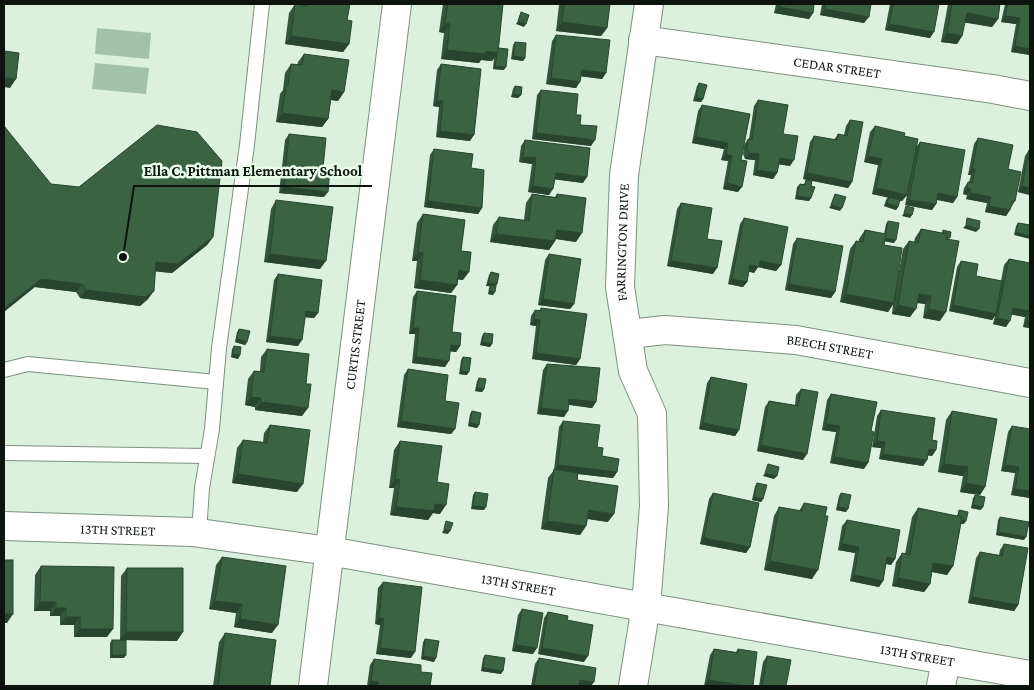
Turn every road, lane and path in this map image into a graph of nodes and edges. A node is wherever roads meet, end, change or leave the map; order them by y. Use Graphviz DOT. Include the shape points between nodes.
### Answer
graph roads {
  1 [pos="262,4"];
  2 [pos="397,4"];
  3 [pos="650,4"];
  4 [pos="643,40"];
  5 [pos="1030,96"];
  6 [pos="629,334"];
  7 [pos="4,370"];
  8 [pos="216,382"];
  9 [pos="1030,383"];
  10 [pos="4,453"];
  11 [pos="207,456"];
  12 [pos="4,526"];
  13 [pos="199,533"];
  14 [pos="329,552"];
  15 [pos="646,606"];
  16 [pos="944,673"];
  17 [pos="1030,675"];
  18 [pos="313,686"];
  19 [pos="633,686"];
  1 -- 8 [label="lane"];
  2 -- 14 [label="street, CURTIS STREET"];
  3 -- 4 [label="street, FARRINGTON DRIVE"];
  4 -- 5 [label="street, CEDAR STREET"];
  4 -- 6 [label="street, FARRINGTON DRIVE" via="624,175 620,287"];
  6 -- 9 [label="street, BEECH STREET" via="665,330 796,340"];
  6 -- 15 [label="street, FARRINGTON DRIVE" via="633,371 652,414 654,506"];
  7 -- 8 [label="lane" via="28,364"];
  8 -- 11 [label="lane"];
  10 -- 11 [label="lane"];
  11 -- 13 [label="lane"];
  12 -- 13 [label="street, 13TH STREET"];
  13 -- 14 [label="street, 13TH STREET"];
  14 -- 15 [label="street, 13TH STREET"];
  14 -- 18 [label="street, CURTIS STREET"];
  15 -- 16 [label="street, 13TH STREET"];
  15 -- 19 [label="street, FARRINGTON DRIVE"];
  16 -- 17 [label="street, 13TH STREET"];
}
